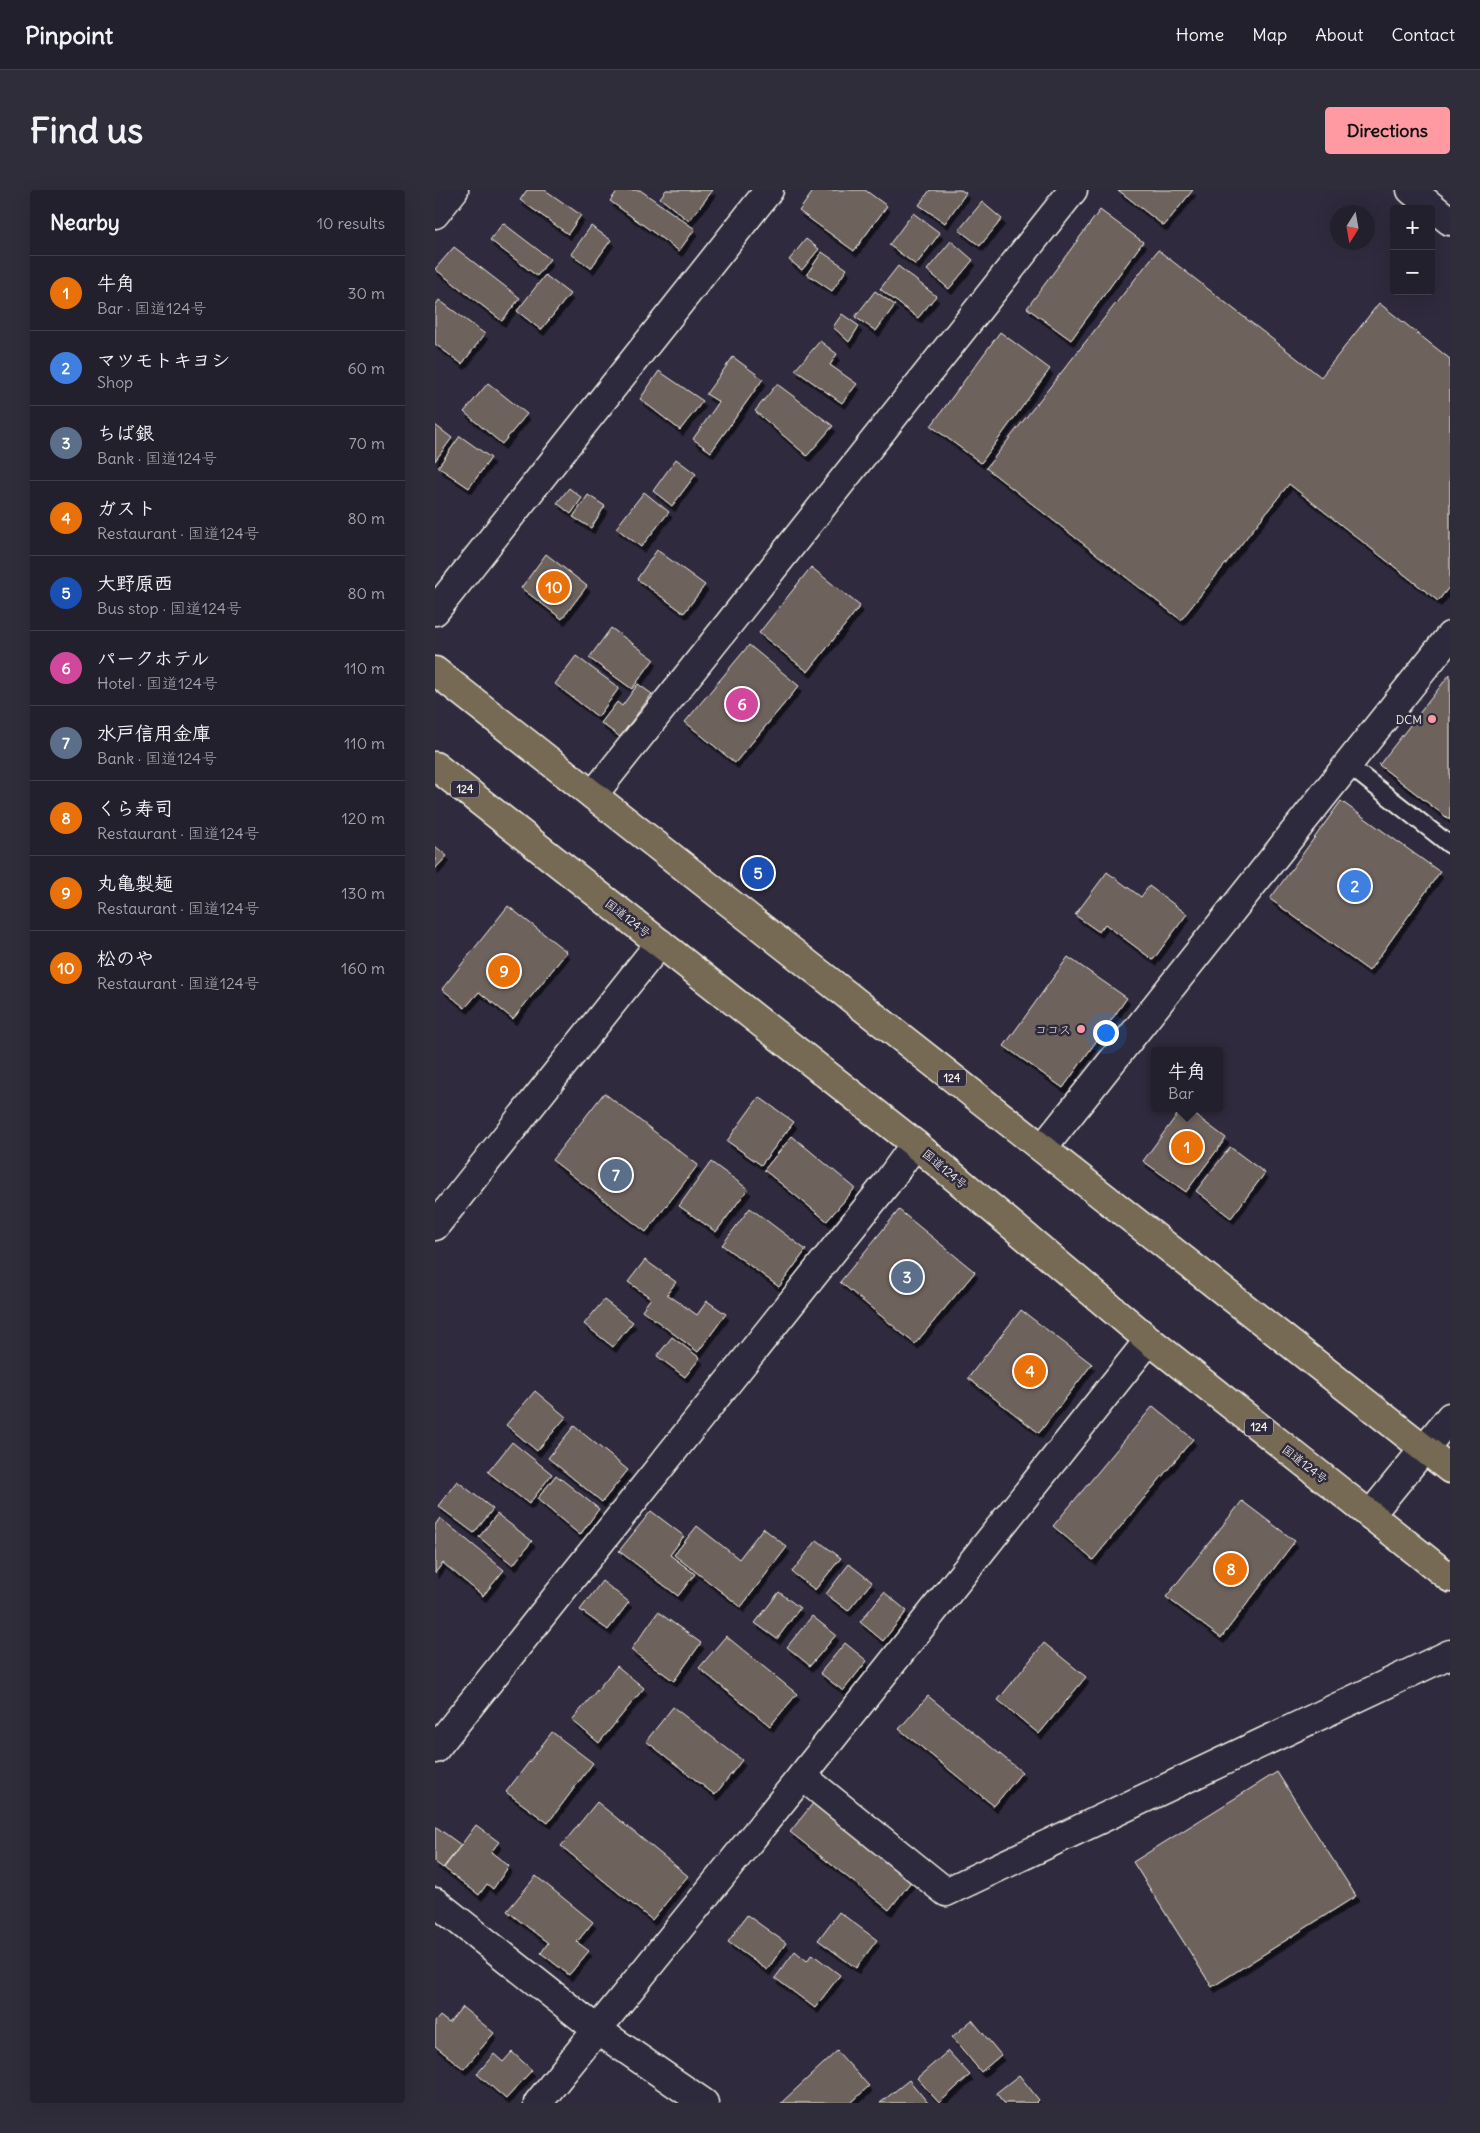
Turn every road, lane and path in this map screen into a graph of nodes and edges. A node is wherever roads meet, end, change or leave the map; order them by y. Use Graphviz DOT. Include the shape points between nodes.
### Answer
graph roads {
  1 [pos="454,190"];
  2 [pos="769,190"];
  3 [pos="1073,190"];
  4 [pos="1411,190"];
  5 [pos="435,214"];
  6 [pos="1450,221"];
  7 [pos="435,611"];
  8 [pos="1450,636"];
  9 [pos="435,671"];
  10 [pos="1347,765"];
  11 [pos="435,766"];
  12 [pos="593,795"];
  13 [pos="1450,846"];
  14 [pos="660,944"];
  15 [pos="915,1144"];
  16 [pos="1043,1148"];
  17 [pos="435,1226"];
  18 [pos="1149,1340"];
  19 [pos="1450,1417"];
  20 [pos="1425,1449"];
  21 [pos="1450,1469"];
  22 [pos="1370,1516"];
  23 [pos="1450,1578"];
  24 [pos="1450,1654"];
  25 [pos="435,1749"];
  26 [pos="802,1776"];
  27 [pos="435,1902"];
  28 [pos="596,2029"];
  29 [pos="538,2103"];
  30 [pos="704,2103"];
  1 -- 5 [label="street"];
  2 -- 7 [label="street"];
  3 -- 12 [label="street"];
  4 -- 6 [label="street"];
  8 -- 10 [label="street"];
  9 -- 12 [label="highway, 124"];
  10 -- 13 [label="lane"];
  10 -- 16 [label="street"];
  11 -- 14 [label="highway, 国道124号 / 124"];
  12 -- 16 [label="highway, 124"];
  14 -- 15 [label="highway, 国道124号 / 124"];
  14 -- 17 [label="street"];
  15 -- 18 [label="highway, 国道124号 / 124"];
  15 -- 25 [label="street"];
  16 -- 20 [label="highway, 124"];
  18 -- 22 [label="highway, 国道124号 / 124"];
  18 -- 26 [label="street"];
  19 -- 20 [label="street"];
  20 -- 21 [label="highway, 124"];
  20 -- 22 [label="street"];
  22 -- 23 [label="highway, 国道124号 / 124"];
  24 -- 26 [label="street" via="946,1892"];
  26 -- 28 [label="street"];
  27 -- 28 [label="street"];
  28 -- 29 [label="street"];
  28 -- 30 [label="street"];
}
